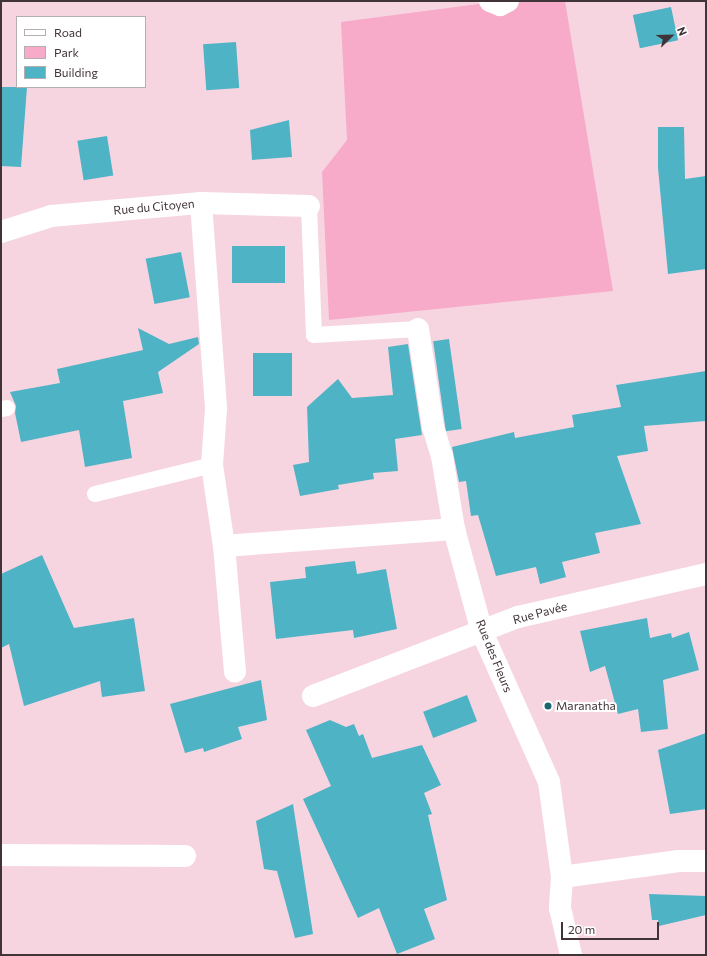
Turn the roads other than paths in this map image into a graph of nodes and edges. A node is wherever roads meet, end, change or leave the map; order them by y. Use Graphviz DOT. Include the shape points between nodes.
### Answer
graph roads {
  1 [pos="490,1"];
  2 [pos="508,1"];
  3 [pos="201,203"];
  4 [pos="309,206"];
  5 [pos="1,232"];
  6 [pos="418,329"];
  7 [pos="212,464"];
  8 [pos="95,494"];
  9 [pos="454,529"];
  10 [pos="224,546"];
  11 [pos="706,574"];
  12 [pos="482,632"];
  13 [pos="235,672"];
  14 [pos="313,696"];
  15 [pos="1,855"];
  16 [pos="185,856"];
  17 [pos="706,861"];
  18 [pos="562,877"];
  19 [pos="571,955"];
  1 -- 2 [label="street" via="500,5"];
  3 -- 4 [label="street, Rue du Citoyen"];
  3 -- 5 [label="street, Rue du Citoyen" via="51,216"];
  3 -- 7 [label="street" via="216,410"];
  4 -- 6 [label="lane" via="314,335"];
  6 -- 9 [label="street, Rue des Fleurs" via="433,427 442,456"];
  7 -- 8 [label="lane"];
  7 -- 10 [label="street"];
  9 -- 10 [label="street"];
  9 -- 12 [label="street, Rue des Fleurs"];
  10 -- 13 [label="street"];
  11 -- 12 [label="street, Rue Pavée" via="518,617"];
  12 -- 14 [label="street, Rue Pavée"];
  12 -- 18 [label="street, Rue des Fleurs" via="549,782"];
  15 -- 16 [label="street"];
  17 -- 18 [label="street" via="679,861"];
  18 -- 19 [label="street, Rue des Fleurs" via="560,908"];
}
